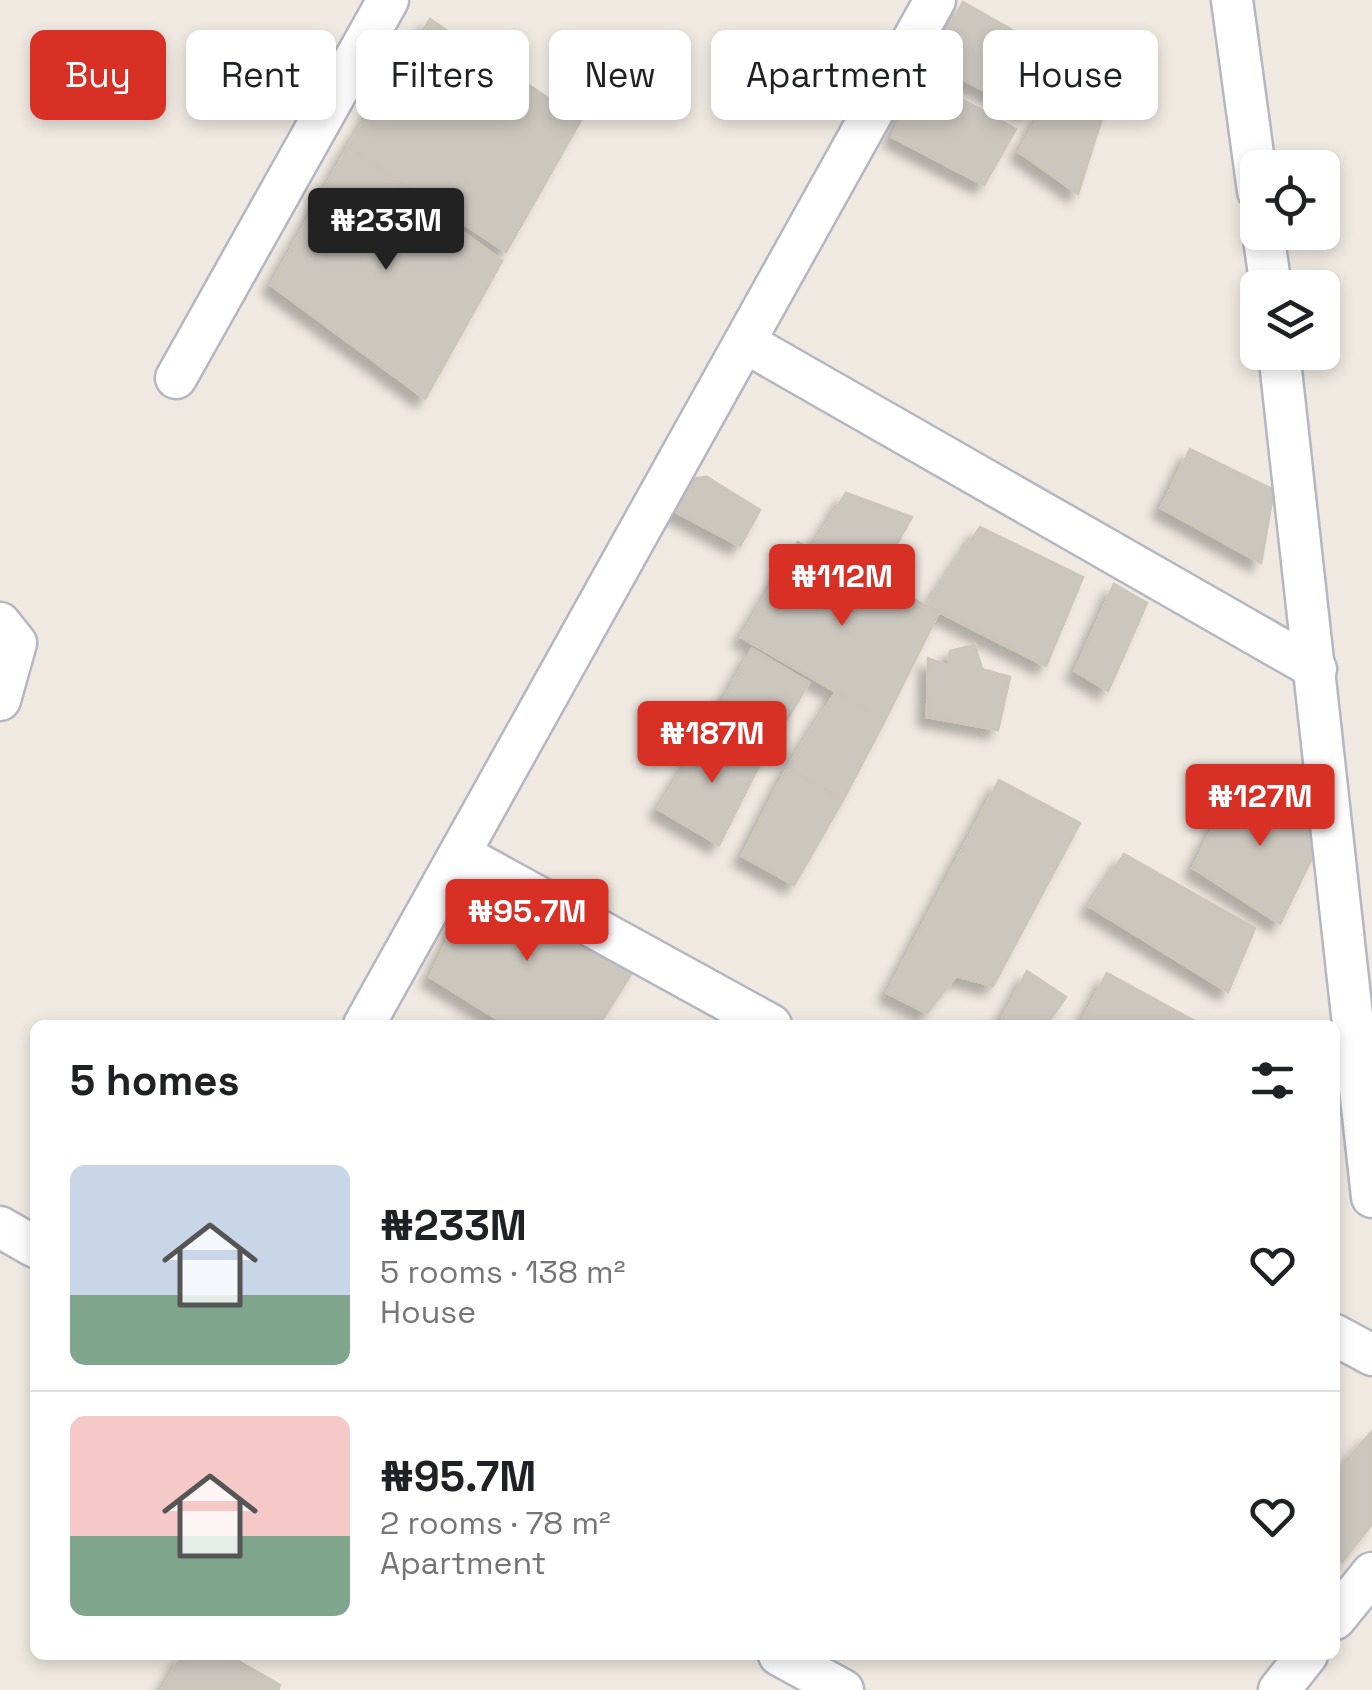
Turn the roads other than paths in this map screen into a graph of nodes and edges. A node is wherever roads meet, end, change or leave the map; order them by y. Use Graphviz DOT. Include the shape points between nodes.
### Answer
graph roads {
  1 [pos="388,0"];
  2 [pos="936,0"];
  3 [pos="1232,0"];
  4 [pos="1252,150"];
  5 [pos="746,344"];
  6 [pos="1282,370"];
  7 [pos="176,378"];
  8 [pos="0,623"];
  9 [pos="1316,669"];
  10 [pos="0,700"];
  11 [pos="460,854"];
  12 [pos="367,1020"];
  13 [pos="762,1020"];
  14 [pos="1372,1198"];
  15 [pos="0,1227"];
  16 [pos="30,1244"];
  17 [pos="1340,1338"];
  18 [pos="1372,1355"];
  19 [pos="1372,1572"];
  20 [pos="1340,1613"];
  21 [pos="788,1660"];
  22 [pos="1303,1660"];
  23 [pos="843,1690"];
  24 [pos="1279,1690"];
  1 -- 7 [label="street"];
  2 -- 5 [label="street"];
  3 -- 4 [label="street"];
  5 -- 9 [label="street"];
  5 -- 11 [label="street"];
  6 -- 9 [label="street"];
  8 -- 10 [label="street" via="16,643"];
  9 -- 14 [label="street"];
  11 -- 12 [label="street"];
  11 -- 13 [label="street"];
  15 -- 16 [label="street"];
  17 -- 18 [label="street"];
  19 -- 20 [label="street"];
  21 -- 23 [label="street"];
  22 -- 24 [label="street"];
}
